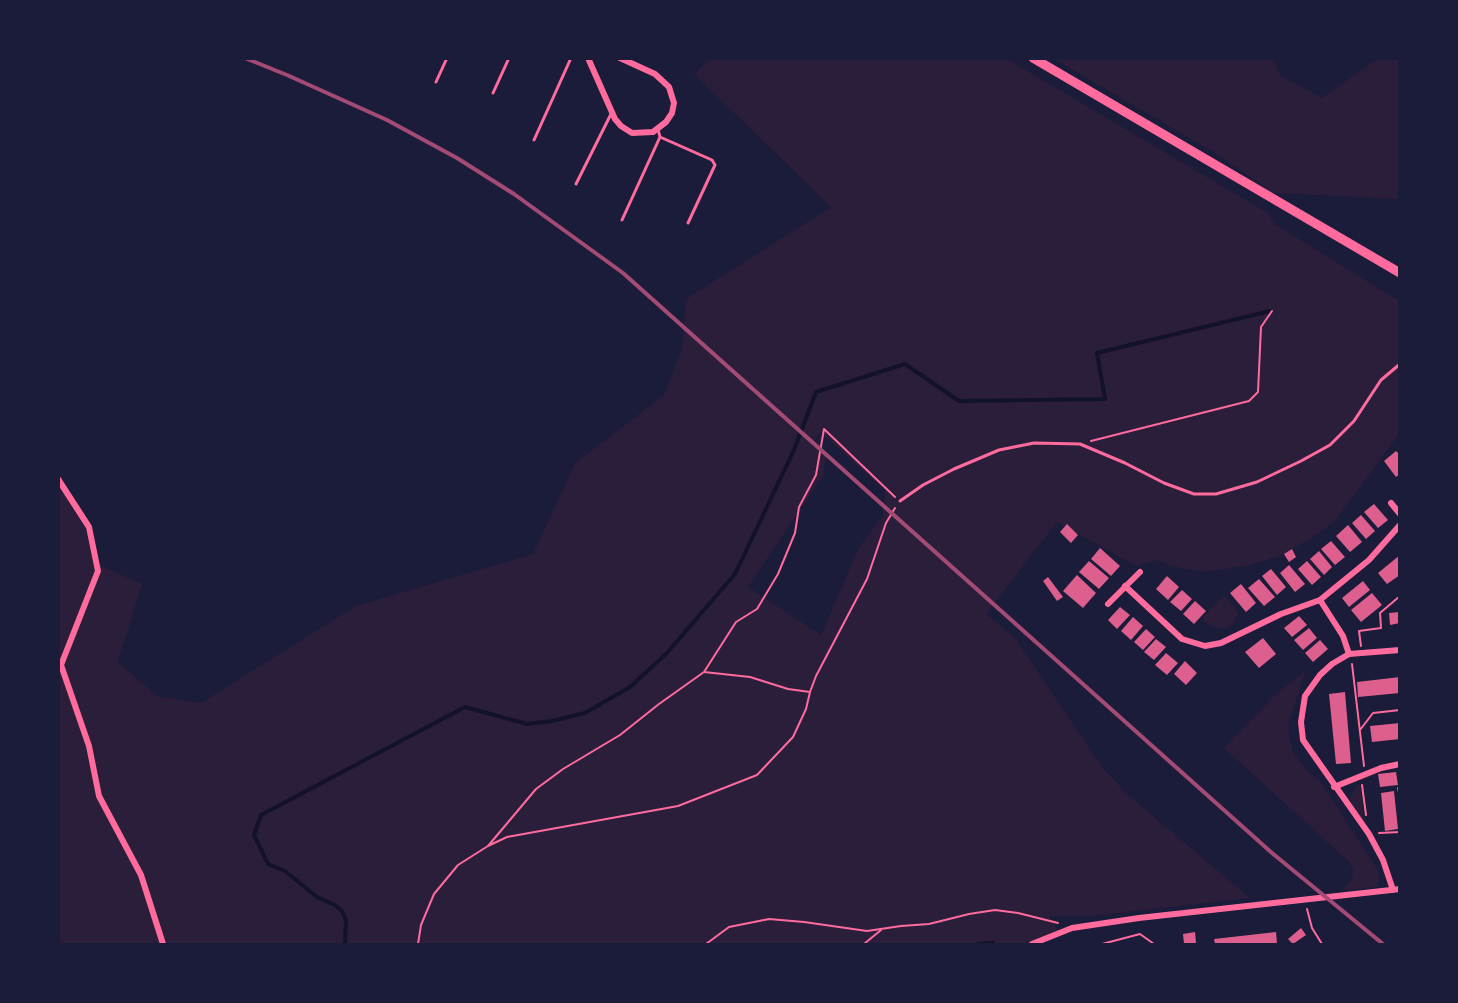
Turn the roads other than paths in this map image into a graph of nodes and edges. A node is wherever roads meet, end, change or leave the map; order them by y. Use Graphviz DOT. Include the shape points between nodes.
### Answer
graph roads {
  1 [pos="447,58"];
  2 [pos="509,58"];
  3 [pos="571,58"];
  4 [pos="588,58"];
  5 [pos="620,58"];
  6 [pos="1033,58"];
  7 [pos="436,82"];
  8 [pos="493,93"];
  9 [pos="612,113"];
  10 [pos="658,129"];
  11 [pos="660,137"];
  12 [pos="534,140"];
  13 [pos="576,184"];
  14 [pos="622,220"];
  15 [pos="688,223"];
  16 [pos="1400,273"];
  17 [pos="1400,364"];
  18 [pos="58,479"];
  19 [pos="900,501"];
  20 [pos="1391,503"];
  21 [pos="1400,514"];
  22 [pos="1400,525"];
  23 [pos="1140,572"];
  24 [pos="1125,586"];
  25 [pos="1320,600"];
  26 [pos="1108,604"];
  27 [pos="1400,650"];
  28 [pos="1350,654"];
  29 [pos="1400,764"];
  30 [pos="1334,787"];
  31 [pos="1396,890"];
  32 [pos="163,945"];
  33 [pos="1032,945"];
  1 -- 7 [label="lane"];
  2 -- 8 [label="lane"];
  3 -- 12 [label="lane"];
  4 -- 9 [label="street"];
  5 -- 10 [label="street" via="655,74 669,87 674,103 672,113"];
  6 -- 16 [label="main road"];
  9 -- 10 [label="street" via="632,133"];
  9 -- 13 [label="lane"];
  10 -- 11 [label="lane"];
  11 -- 14 [label="lane"];
  11 -- 15 [label="lane" via="712,160 714,165"];
  17 -- 19 [label="lane" via="1381,380 1354,421 1330,445 1257,482 1216,494 1194,494 1164,483 1080,444 1034,443 999,450 954,469"];
  18 -- 32 [label="street" via="89,527 98,572 61,665 89,746 99,796 141,875"];
  20 -- 21 [label="street"];
  22 -- 25 [label="street" via="1370,560"];
  23 -- 24 [label="street"];
  24 -- 25 [label="street" via="1182,639 1205,646 1221,643"];
  24 -- 26 [label="street"];
  25 -- 28 [label="street"];
  27 -- 28 [label="street"];
  28 -- 30 [label="street" via="1320,675 1305,696 1301,722 1303,741"];
  29 -- 30 [label="street"];
  30 -- 31 [label="street" via="1369,834"];
  31 -- 33 [label="street" via="1072,928"];
}
